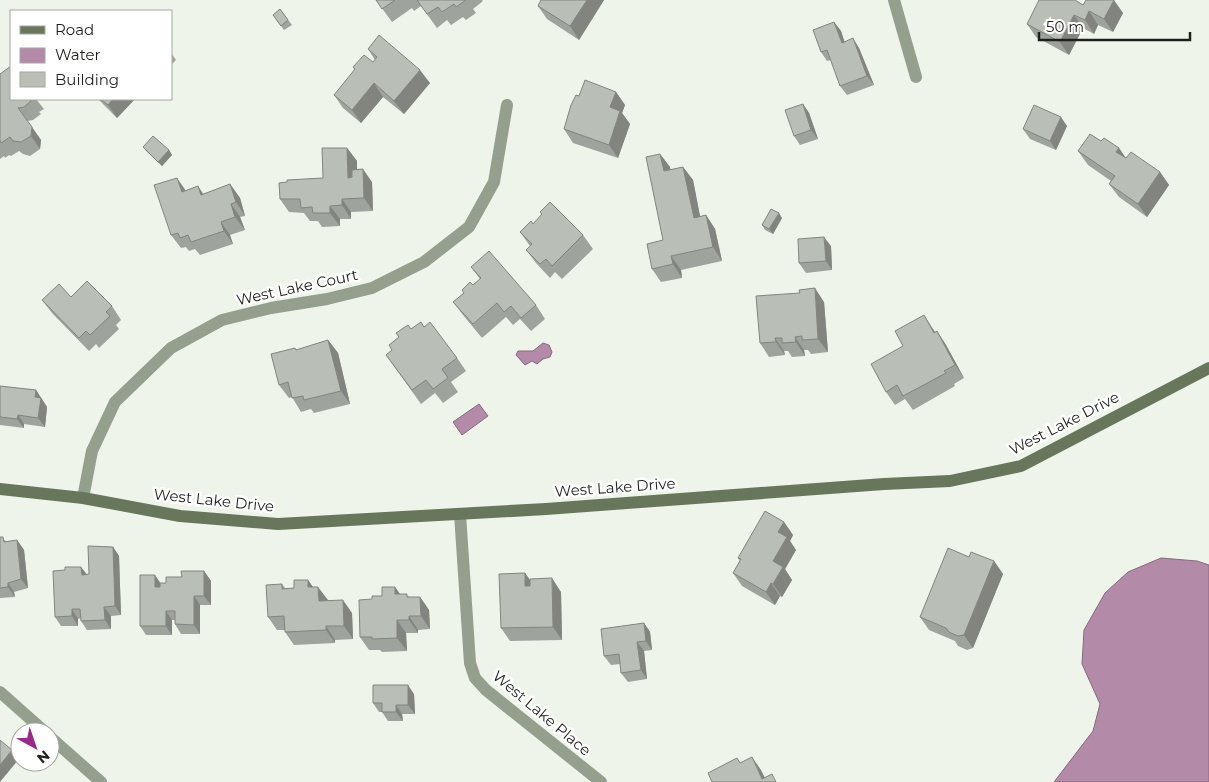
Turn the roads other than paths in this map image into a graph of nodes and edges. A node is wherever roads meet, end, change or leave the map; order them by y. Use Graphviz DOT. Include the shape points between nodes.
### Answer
graph roads {
  1 [pos="894,0"];
  2 [pos="916,77"];
  3 [pos="507,105"];
  4 [pos="1209,368"];
  5 [pos="0,489"];
  6 [pos="83,498"];
  7 [pos="460,514"];
  8 [pos="0,692"];
  9 [pos="34,722"];
  10 [pos="60,746"];
  11 [pos="101,782"];
  12 [pos="601,782"];
  1 -- 2 [label="street"];
  3 -- 6 [label="street, West Lake Court" via="494,182 469,227 424,262 372,288 222,320 171,348 115,402 92,451"];
  4 -- 7 [label="main road, West Lake Drive" via="1021,466 950,481"];
  5 -- 6 [label="main road, West Lake Drive"];
  6 -- 7 [label="main road, West Lake Drive" via="180,516 278,524"];
  7 -- 12 [label="street, West Lake Place" via="470,663 475,678"];
  8 -- 9 [label="street"];
  10 -- 11 [label="street"];
}
